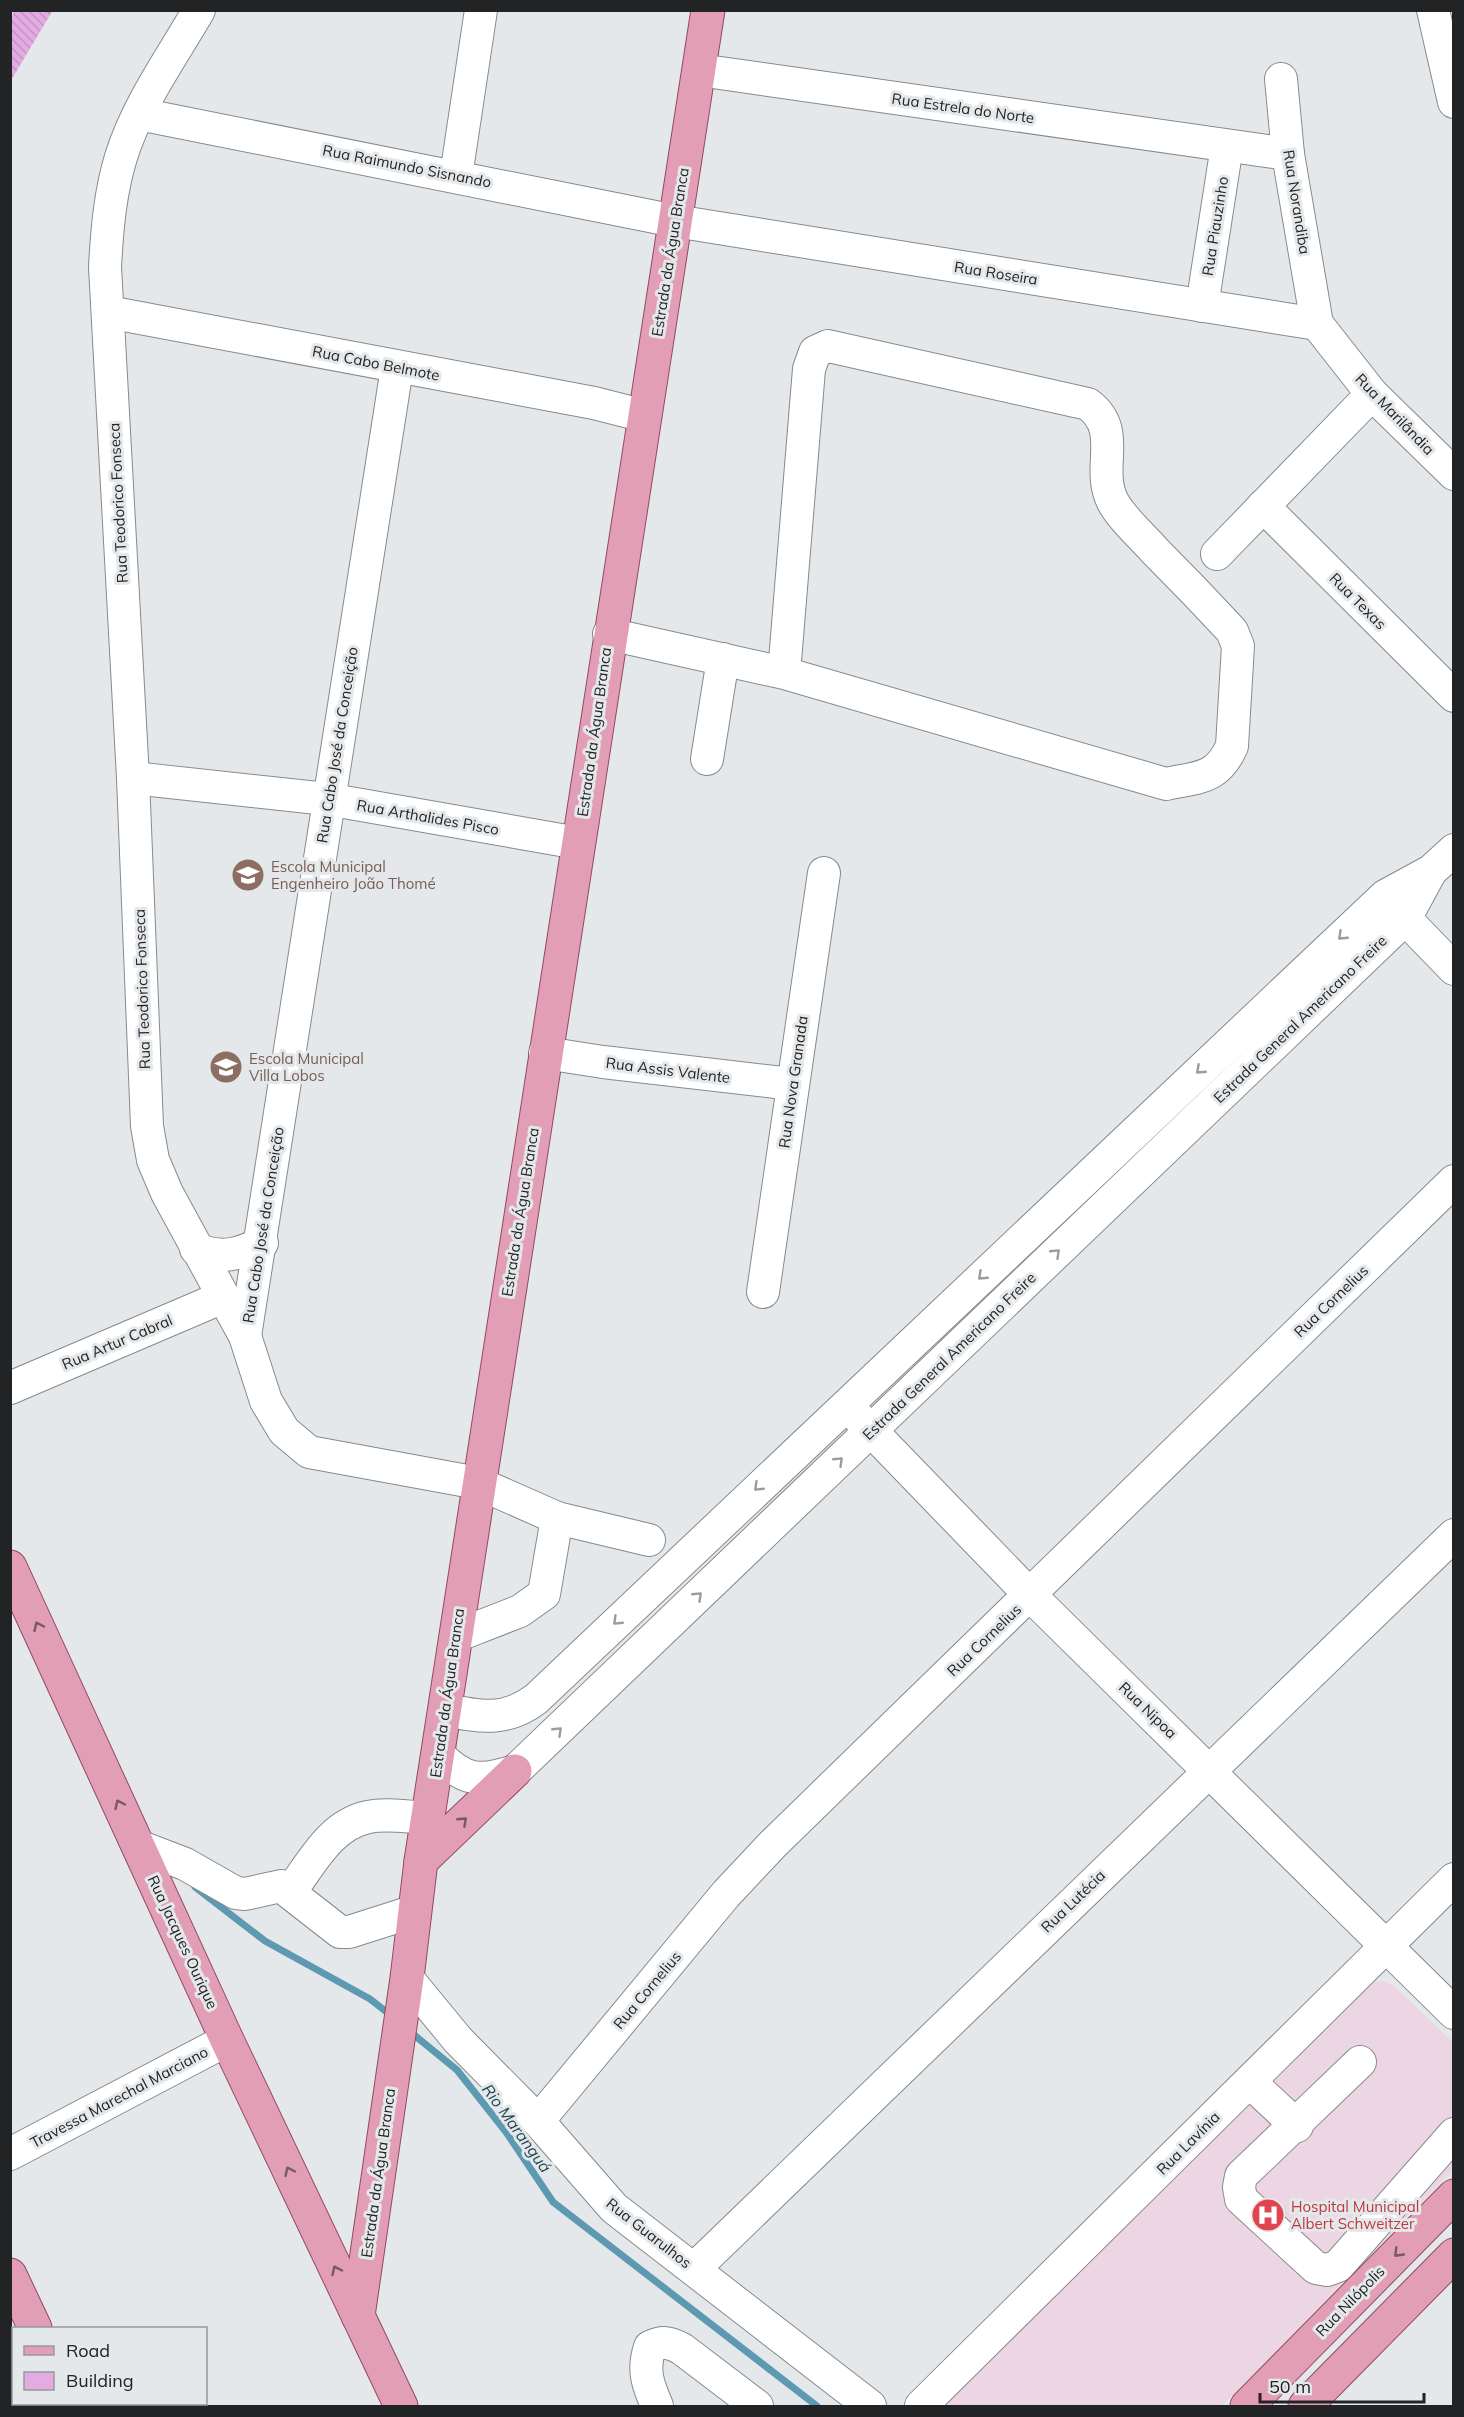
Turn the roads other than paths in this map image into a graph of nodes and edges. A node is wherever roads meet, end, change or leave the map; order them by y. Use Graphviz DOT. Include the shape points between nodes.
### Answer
graph roads {
  1 [pos="199,10"];
  2 [pos="481,10"];
  3 [pos="708,10"];
  4 [pos="1433,10"];
  5 [pos="699,70"];
  6 [pos="1281,79"];
  7 [pos="1454,102"];
  8 [pos="139,114"];
  9 [pos="1227,146"];
  10 [pos="1288,154"];
  11 [pos="456,176"];
  12 [pos="675,221"];
  13 [pos="1202,306"];
  14 [pos="108,312"];
  15 [pos="1317,324"];
  16 [pos="397,368"];
  17 [pos="1372,394"];
  18 [pos="645,416"];
  19 [pos="1454,474"];
  20 [pos="1263,507"];
  21 [pos="1217,554"];
  22 [pos="609,634"];
  23 [pos="723,659"];
  24 [pos="784,673"];
  25 [pos="1454,696"];
  26 [pos="707,759"];
  27 [pos="134,778"];
  28 [pos="327,799"];
  29 [pos="578,843"];
  30 [pos="1442,861"];
  31 [pos="824,873"];
  32 [pos="1395,907"];
  33 [pos="1454,969"];
  34 [pos="545,1053"];
  35 [pos="792,1084"];
  36 [pos="1454,1181"];
  37 [pos="262,1244"];
  38 [pos="196,1249"];
  39 [pos="763,1292"];
  40 [pos="223,1297"];
  41 [pos="245,1336"];
  42 [pos="10,1388"];
  43 [pos="846,1403"];
  44 [pos="870,1431"];
  45 [pos="478,1483"];
  46 [pos="557,1518"];
  47 [pos="1454,1535"];
  48 [pos="649,1540"];
  49 [pos="10,1567"];
  50 [pos="1030,1595"];
  51 [pos="456,1636"];
  52 [pos="446,1710"];
  53 [pos="439,1755"];
  54 [pos="1209,1769"];
  55 [pos="515,1772"];
  56 [pos="428,1818"];
  57 [pos="138,1846"];
  58 [pos="421,1861"];
  59 [pos="1454,1879"];
  60 [pos="290,1892"];
  61 [pos="415,1911"];
  62 [pos="1387,1947"];
  63 [pos="405,1988"];
  64 [pos="1454,2013"];
  65 [pos="227,2040"];
  66 [pos="1360,2062"];
  67 [pos="1250,2082"];
  68 [pos="538,2121"];
  69 [pos="1297,2126"];
  70 [pos="1454,2134"];
  71 [pos="10,2154"];
  72 [pos="1454,2196"];
  73 [pos="372,2208"];
  74 [pos="314,2224"];
  75 [pos="1454,2255"];
  76 [pos="694,2269"];
  77 [pos="10,2276"];
  78 [pos="1347,2305"];
  79 [pos="358,2316"];
  80 [pos="35,2327"];
  81 [pos="1376,2335"];
  82 [pos="401,2406"];
  83 [pos="657,2406"];
  84 [pos="757,2406"];
  85 [pos="870,2406"];
  86 [pos="921,2406"];
  87 [pos="1247,2406"];
  88 [pos="1305,2406"];
  1 -- 8 [label="street, Rua Teodorico Fonseca"];
  2 -- 11 [label="street"];
  3 -- 5 [label="main road, Estrada da Água Branca"];
  4 -- 7 [label="street"];
  5 -- 9 [label="street, Rua Estrela do Norte"];
  5 -- 12 [label="main road, Estrada da Água Branca"];
  6 -- 10 [label="street, Rua Norandiba"];
  8 -- 11 [label="street, Rua Raimundo Sisnando"];
  8 -- 14 [label="street, Rua Teodorico Fonseca" via="112,190 105,267"];
  9 -- 10 [label="street, Rua Estrela do Norte"];
  9 -- 13 [label="street, Rua Piauzinho"];
  10 -- 15 [label="street, Rua Norandiba"];
  11 -- 12 [label="street, Rua Raimundo Sisnando"];
  12 -- 13 [label="street, Rua Roseira"];
  12 -- 18 [label="main road, Estrada da Água Branca"];
  13 -- 15 [label="street, Rua Roseira"];
  14 -- 16 [label="street, Rua Cabo Belmote"];
  14 -- 27 [label="street, Rua Teodorico Fonseca"];
  15 -- 17 [label="street, Rua Marilândia"];
  16 -- 18 [label="street, Rua Cabo Belmote" via="594,403"];
  16 -- 28 [label="street, Rua Cabo José da Conceição"];
  17 -- 19 [label="street, Rua Marilândia"];
  17 -- 20 [label="street"];
  18 -- 22 [label="main road, Estrada da Água Branca"];
  20 -- 21 [label="street"];
  20 -- 25 [label="street, Rua Texas"];
  22 -- 23 [label="street"];
  22 -- 29 [label="main road, Estrada da Água Branca"];
  23 -- 24 [label="street"];
  23 -- 26 [label="street"];
  24 -- 24 [label="street" via="1166,784 1215,772 1226,760 1232,746 1238,646 1232,631 1113,501 1107,480 1107,429 1094,408 828,346 815,352 810,369"];
  27 -- 28 [label="street, Rua Arthalides Pisco"];
  27 -- 38 [label="street, Rua Teodorico Fonseca" via="147,1126 153,1160"];
  28 -- 29 [label="street, Rua Arthalides Pisco"];
  28 -- 37 [label="street, Rua Cabo José da Conceição"];
  29 -- 34 [label="main road, Estrada da Água Branca"];
  30 -- 32 [label="street, Estrada General Americano Freire"];
  31 -- 35 [label="street, Rua Nova Granada"];
  32 -- 33 [label="street"];
  32 -- 43 [label="street, Estrada General Americano Freire, one-way"];
  44 -- 32 [label="street, Estrada General Americano Freire, one-way"];
  34 -- 35 [label="street, Rua Assis Valente"];
  34 -- 45 [label="main road, Estrada da Água Branca"];
  35 -- 39 [label="street, Rua Nova Granada"];
  36 -- 50 [label="street, Rua Cornelius"];
  37 -- 38 [label="street" via="230,1256 213,1256"];
  37 -- 41 [label="street, Rua Cabo José da Conceição"];
  38 -- 40 [label="street, Rua Teodorico Fonseca"];
  40 -- 41 [label="street, Rua Teodorico Fonseca"];
  40 -- 42 [label="street, Rua Artur Cabral"];
  41 -- 45 [label="street, Rua Teodorico Fonseca" via="266,1401 284,1431 309,1452"];
  43 -- 44 [label="street, Rua Nipoa"];
  43 -- 52 [label="street, Estrada General Americano Freire, one-way" via="525,1707 491,1718"];
  44 -- 50 [label="street, Rua Nipoa"];
  55 -- 44 [label="street, Estrada General Americano Freire, one-way"];
  45 -- 46 [label="street, Rua Teodorico Fonseca"];
  45 -- 51 [label="main road, Estrada da Água Branca"];
  46 -- 48 [label="street, Rua Teodorico Fonseca"];
  46 -- 51 [label="street" via="544,1594 520,1611"];
  47 -- 54 [label="street, Rua Lutécia"];
  57 -- 49 [label="main road, Rua Jacques Ourique, one-way"];
  50 -- 54 [label="street, Rua Nipoa"];
  50 -- 68 [label="street, Rua Cornelius" via="726,1894"];
  51 -- 52 [label="main road, Estrada da Água Branca"];
  52 -- 53 [label="main road, Estrada da Água Branca"];
  53 -- 55 [label="street" via="458,1772 476,1779"];
  53 -- 56 [label="main road, Estrada da Água Branca"];
  54 -- 62 [label="street, Rua Nipoa"];
  54 -- 76 [label="street, Rua Lutécia"];
  58 -- 55 [label="main road, one-way"];
  56 -- 58 [label="main road, Estrada da Água Branca"];
  56 -- 60 [label="street" via="370,1816 348,1823 332,1836"];
  57 -- 60 [label="street" via="185,1864 236,1893 281,1886"];
  57 -- 65 [label="main road, Rua Jacques Ourique"];
  58 -- 61 [label="main road, Estrada da Água Branca"];
  59 -- 62 [label="street, Rua Lavínia"];
  60 -- 61 [label="street" via="340,1932"];
  61 -- 63 [label="main road, Estrada da Água Branca"];
  62 -- 64 [label="street, Rua Nipoa"];
  62 -- 67 [label="street, Rua Lavínia"];
  63 -- 68 [label="street, Rua Guarulhos"];
  63 -- 73 [label="main road, Estrada da Água Branca"];
  65 -- 71 [label="street, Travessa Marechal Marciano"];
  74 -- 65 [label="main road, Rua Jacques Ourique, one-way"];
  66 -- 69 [label="street"];
  67 -- 69 [label="street"];
  67 -- 86 [label="street, Rua Lavínia"];
  68 -- 76 [label="street, Rua Guarulhos" via="614,2208"];
  69 -- 70 [label="street" via="1241,2176 1240,2199 1316,2268 1327,2270 1338,2266"];
  72 -- 78 [label="main road, Rua Nilópolis, one-way"];
  73 -- 74 [label="main road" via="359,2221 338,2230"];
  73 -- 79 [label="main road, Estrada da Água Branca"];
  79 -- 74 [label="main road, Rua Jacques Ourique, one-way"];
  75 -- 81 [label="main road"];
  76 -- 85 [label="street, Rua Guarulhos"];
  77 -- 80 [label="main road"];
  78 -- 81 [label="main road"];
  78 -- 87 [label="main road, Rua Nilópolis"];
  79 -- 82 [label="main road"];
  81 -- 88 [label="main road"];
  83 -- 84 [label="street" via="645,2378 645,2361 650,2347 660,2342 682,2349"];
}
